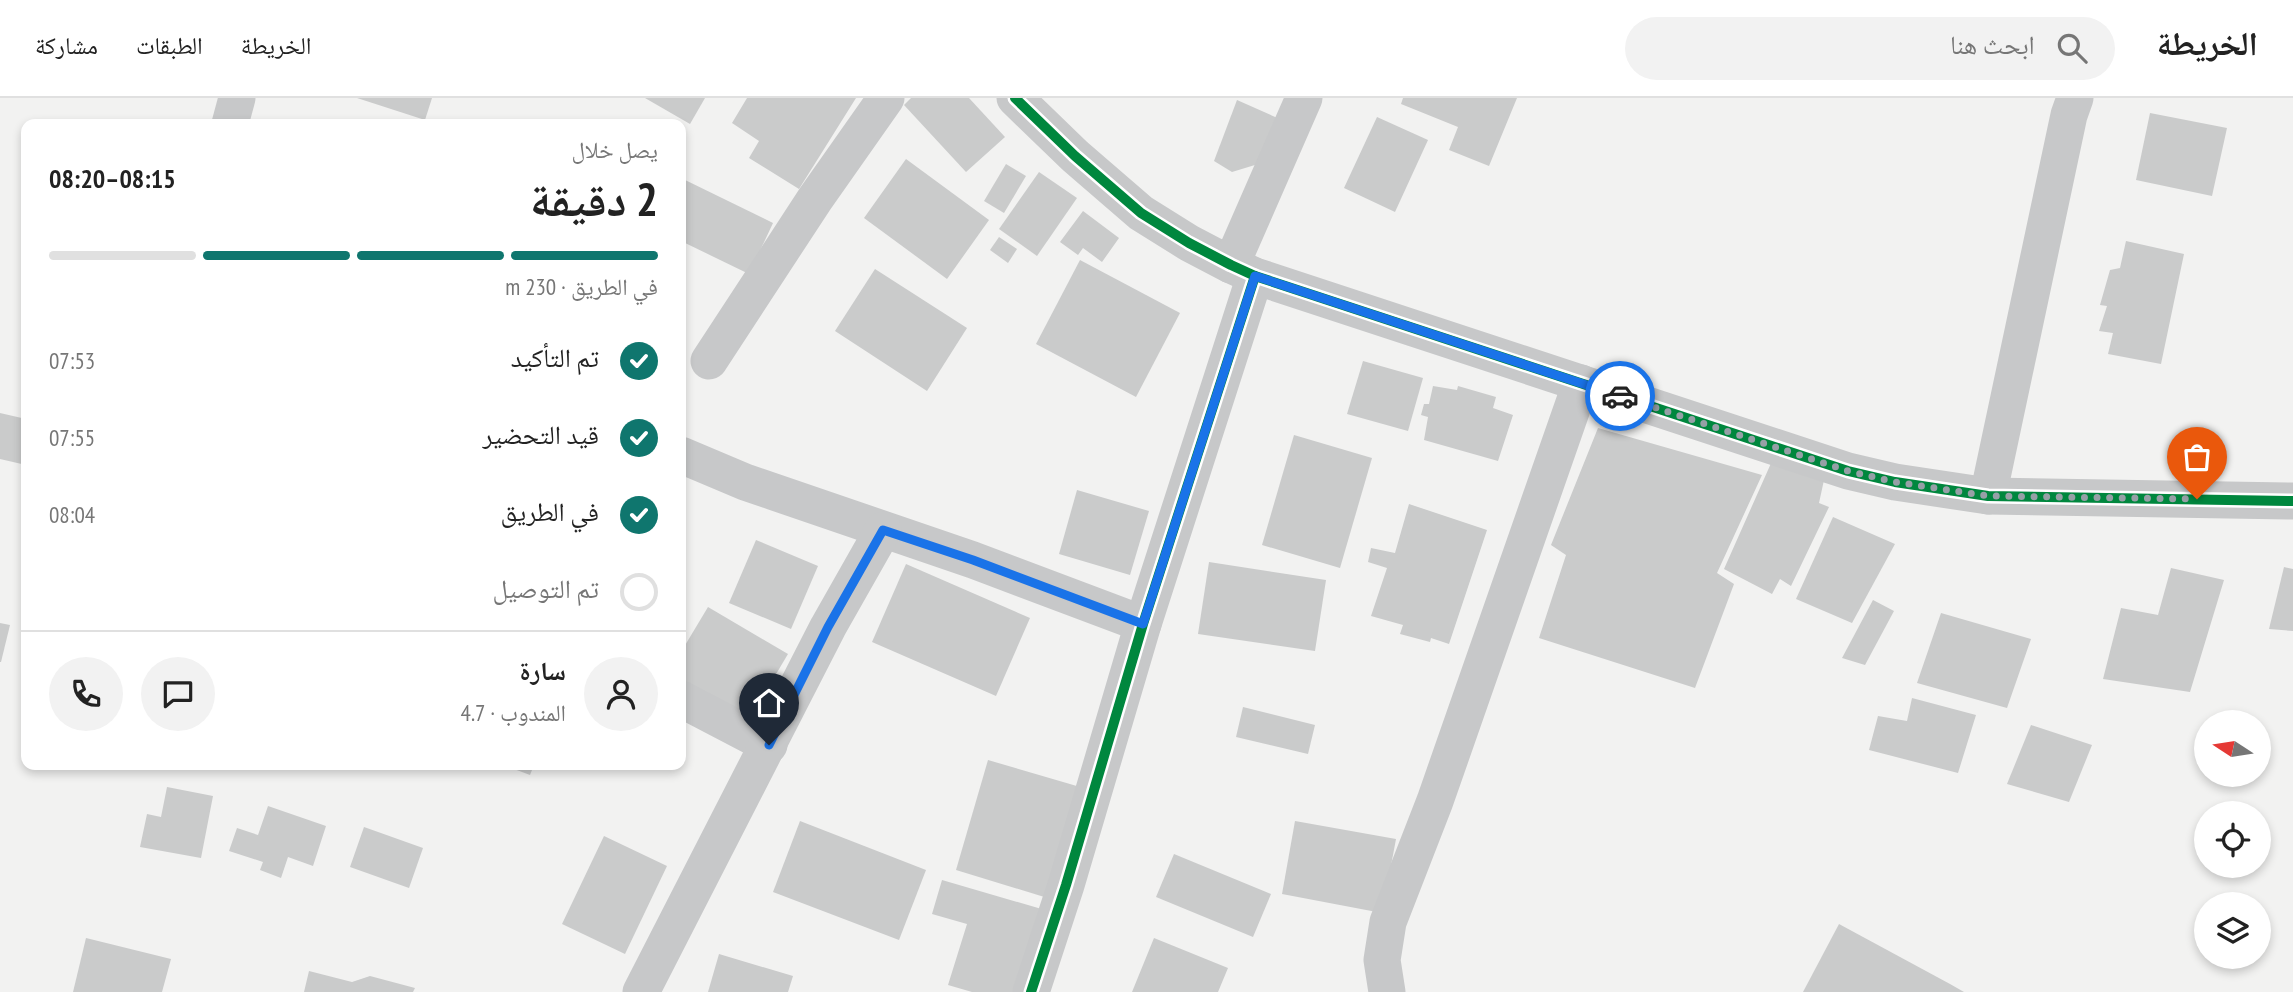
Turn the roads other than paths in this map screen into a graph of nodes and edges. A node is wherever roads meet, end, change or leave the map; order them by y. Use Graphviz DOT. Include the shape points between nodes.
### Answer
graph roads {
  1 [pos="237,98"];
  2 [pos="886,98"];
  3 [pos="1015,98"];
  4 [pos="1304,98"];
  5 [pos="2075,98"];
  6 [pos="231,119"];
  7 [pos="1243,271"];
  8 [pos="709,361"];
  9 [pos="1581,383"];
  10 [pos="686,458"];
  11 [pos="1988,496"];
  12 [pos="2293,501"];
  13 [pos="883,530"];
  14 [pos="1143,624"];
  15 [pos="686,702"];
  16 [pos="769,745"];
  17 [pos="641,992"];
  18 [pos="1031,992"];
  19 [pos="1387,992"];
  1 -- 6 [label="street"];
  2 -- 8 [label="street"];
  3 -- 7 [label="street" via="1141,213"];
  4 -- 7 [label="street"];
  5 -- 11 [label="street"];
  7 -- 9 [label="street"];
  7 -- 14 [label="street"];
  9 -- 11 [label="street" via="1848,471"];
  9 -- 19 [label="street" via="1388,922 1381,960"];
  10 -- 13 [label="street"];
  11 -- 12 [label="street"];
  13 -- 14 [label="street"];
  13 -- 16 [label="street"];
  14 -- 18 [label="street"];
  15 -- 16 [label="street"];
  16 -- 17 [label="street"];
}
